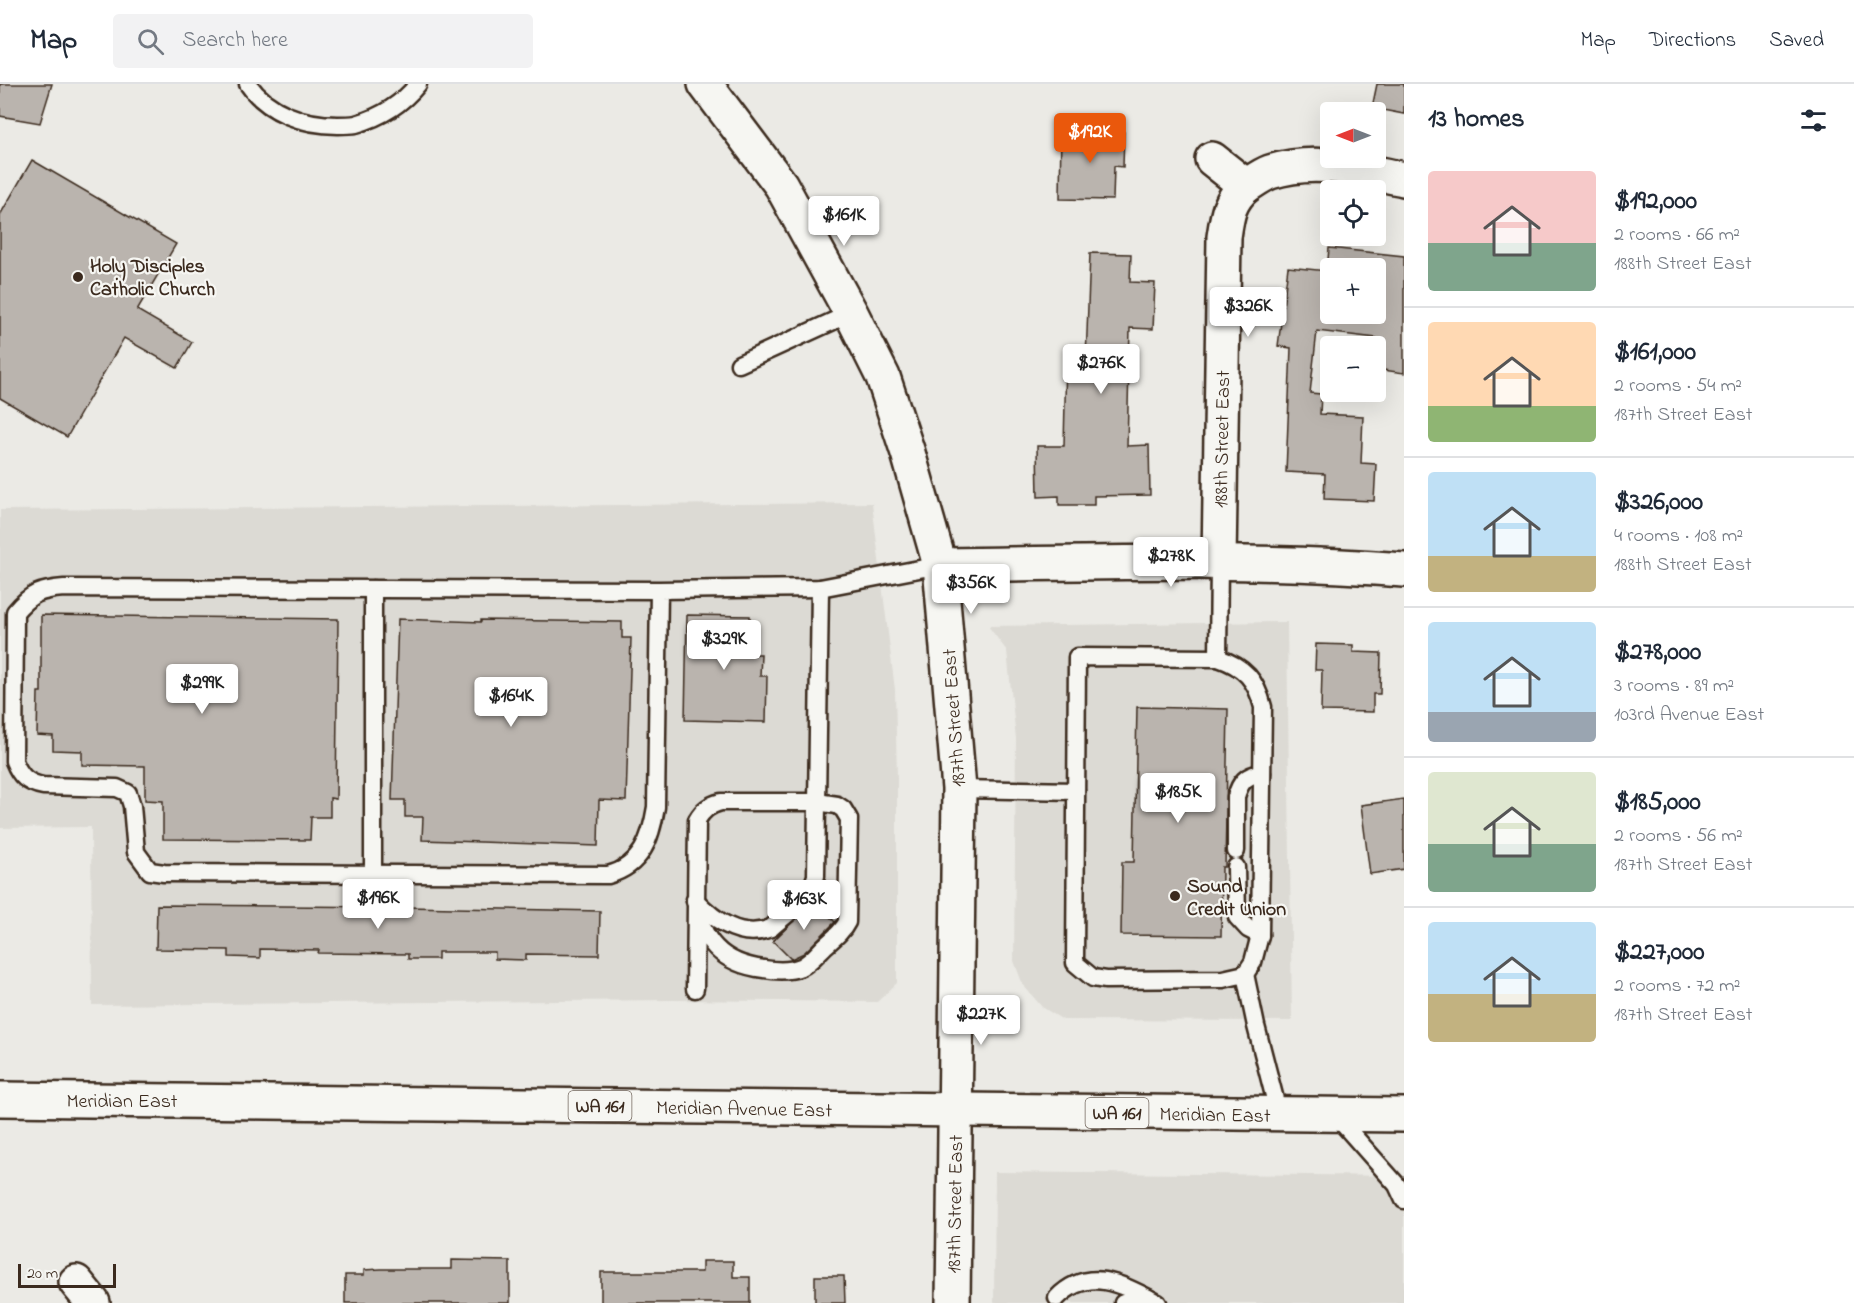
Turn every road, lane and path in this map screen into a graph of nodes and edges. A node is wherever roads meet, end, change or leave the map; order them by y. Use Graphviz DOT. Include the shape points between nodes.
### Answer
graph roads {
  1 [pos="248,84"];
  2 [pos="418,84"];
  3 [pos="705,84"];
  4 [pos="1212,159"];
  5 [pos="1404,179"];
  6 [pos="1246,186"];
  7 [pos="851,313"];
  8 [pos="739,364"];
  9 [pos="1219,562"];
  10 [pos="940,565"];
  11 [pos="1404,570"];
  12 [pos="820,588"];
  13 [pos="373,589"];
  14 [pos="658,590"];
  15 [pos="1218,658"];
  16 [pos="1262,773"];
  17 [pos="959,789"];
  18 [pos="1076,791"];
  19 [pos="817,802"];
  20 [pos="374,874"];
  21 [pos="695,900"];
  22 [pos="1260,935"];
  23 [pos="1245,974"];
  24 [pos="695,989"];
  25 [pos="0,1099"];
  26 [pos="245,1101"];
  27 [pos="955,1111"];
  28 [pos="1279,1115"];
  29 [pos="1404,1115"];
  30 [pos="1336,1116"];
  31 [pos="1404,1200"];
  32 [pos="1057,1298"];
  33 [pos="1153,1301"];
  34 [pos="953,1303"];
  35 [pos="1123,1303"];
  1 -- 2 [label="lane" via="281,113 316,125 354,124 389,111"];
  3 -- 7 [label="street, 187th Street East" via="781,185"];
  4 -- 6 [label="street"];
  5 -- 6 [label="street" via="1333,165 1304,164 1269,173"];
  6 -- 9 [label="street, 188th Street East" via="1227,212 1224,237"];
  7 -- 8 [label="lane"];
  7 -- 10 [label="street, 187th Street East" via="883,377"];
  9 -- 10 [label="street"];
  9 -- 11 [label="street"];
  9 -- 15 [label="lane"];
  10 -- 12 [label="lane"];
  10 -- 17 [label="street, 187th Street East"];
  12 -- 14 [label="lane"];
  12 -- 19 [label="lane"];
  13 -- 14 [label="lane"];
  13 -- 20 [label="lane"];
  13 -- 20 [label="lane" via="43,590 26,599 15,612 14,761 19,774 32,784 117,788 128,793 136,852 150,871"];
  14 -- 20 [label="lane" via="656,807 653,828 634,861 624,871 608,875"];
  15 -- 16 [label="lane" via="1245,672 1259,693 1263,707"];
  15 -- 18 [label="lane" via="1077,657"];
  16 -- 22 [label="lane"];
  16 -- 22 [label="lane" via="1244,779 1236,797 1237,917 1248,930"];
  17 -- 18 [label="lane"];
  17 -- 27 [label="street, 187th Street East"];
  18 -- 23 [label="lane" via="1075,963 1093,978 1106,980 1223,979"];
  19 -- 21 [label="lane" via="711,805 697,820"];
  19 -- 21 [label="lane" via="813,886 771,928 737,930 709,915"];
  19 -- 21 [label="lane" via="837,805 849,819 847,922 843,931 802,967 758,969 727,957 705,936"];
  21 -- 24 [label="lane"];
  22 -- 23 [label="lane" via="1253,962"];
  23 -- 28 [label="lane"];
  25 -- 26 [label="street, Meridian East / WA 161"];
  26 -- 27 [label="street, Meridian Avenue East / WA 161"];
  27 -- 28 [label="street, Meridian East / WA 161"];
  27 -- 34 [label="street, 187th Street East"];
  28 -- 30 [label="street, Meridian East / WA 161"];
  29 -- 30 [label="street, Meridian East / WA 161"];
  30 -- 31 [label="lane" via="1397,1185"];
  32 -- 33 [label="lane" via="1075,1284 1099,1281 1124,1285"];
  33 -- 35 [label="lane"];
}
